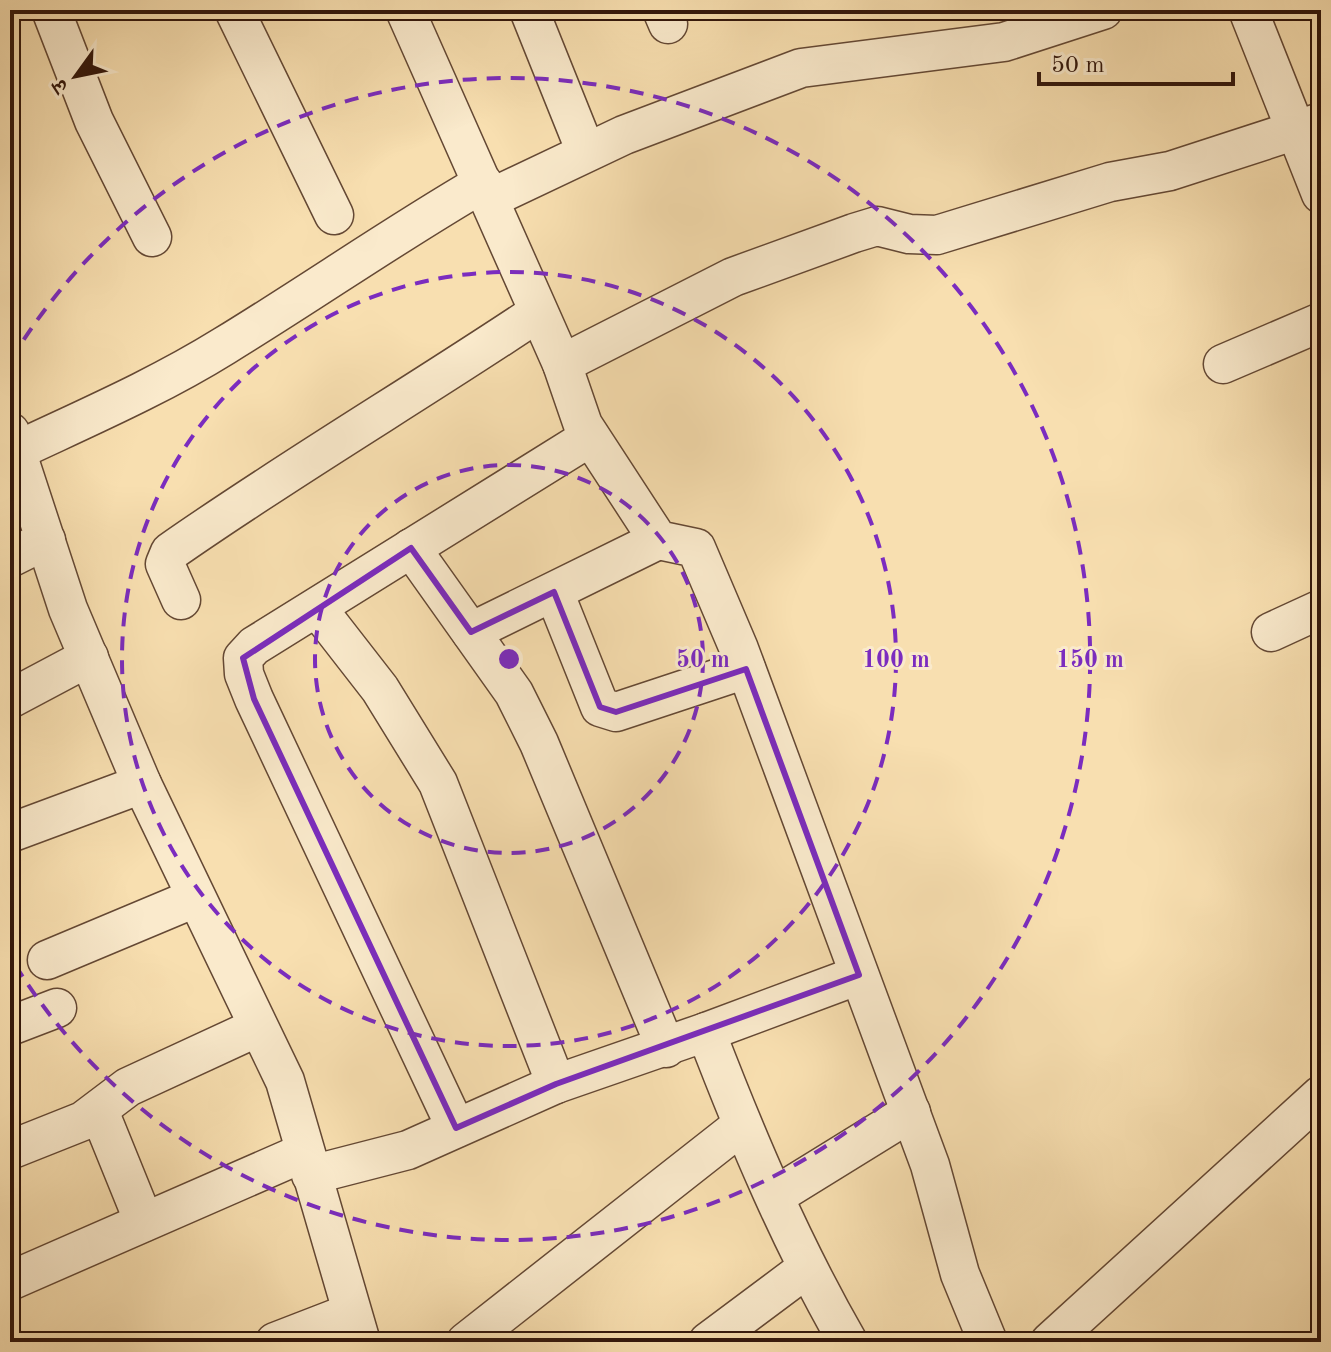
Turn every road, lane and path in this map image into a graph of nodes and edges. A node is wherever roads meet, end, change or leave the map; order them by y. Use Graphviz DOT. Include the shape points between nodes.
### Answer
graph roads {
  1 [pos="51,10"];
  2 [pos="234,10"];
  3 [pos="405,10"];
  4 [pos="529,10"];
  5 [pos="1103,10"];
  6 [pos="1248,10"];
  7 [pos="1308,127"];
  8 [pos="586,152"];
  9 [pos="487,191"];
  10 [pos="1321,194"];
  11 [pos="334,215"];
  12 [pos="152,237"];
  13 [pos="537,313"];
  14 [pos="1321,322"];
  15 [pos="562,364"];
  16 [pos="1223,364"];
  17 [pos="590,437"];
  18 [pos="13,442"];
  19 [pos="46,540"];
  20 [pos="658,540"];
  21 [pos="411,548"];
  22 [pos="10,558"];
  23 [pos="554,592"];
  24 [pos="181,600"];
  25 [pos="317,608"];
  26 [pos="1321,609"];
  27 [pos="471,632"];
  28 [pos="1271,632"];
  29 [pos="89,657"];
  30 [pos="746,669"];
  31 [pos="10,699"];
  32 [pos="142,784"];
  33 [pos="10,833"];
  34 [pos="195,898"];
  35 [pos="47,960"];
  36 [pos="859,975"];
  37 [pos="57,1008"];
  38 [pos="10,1026"];
  39 [pos="258,1027"];
  40 [pos="706,1032"];
  41 [pos="666,1048"];
  42 [pos="556,1084"];
  43 [pos="1321,1095"];
  44 [pos="99,1111"];
  45 [pos="911,1112"];
  46 [pos="742,1125"];
  47 [pos="456,1128"];
  48 [pos="10,1150"];
  49 [pos="308,1164"];
  50 [pos="775,1196"];
  51 [pos="144,1222"];
  52 [pos="807,1268"];
  53 [pos="10,1281"];
  54 [pos="355,1328"];
  55 [pos="275,1342"];
  56 [pos="466,1342"];
  57 [pos="708,1342"];
  58 [pos="848,1342"];
  59 [pos="988,1342"];
  60 [pos="1050,1342"];
  1 -- 12 [label="street" via="94,121"];
  2 -- 11 [label="street"];
  3 -- 9 [label="street"];
  4 -- 8 [label="street"];
  5 -- 8 [label="street" via="1004,42 801,68"];
  6 -- 7 [label="street"];
  7 -- 10 [label="street"];
  7 -- 15 [label="street" via="937,235 877,226 733,277"];
  8 -- 9 [label="street"];
  9 -- 13 [label="street"];
  9 -- 18 [label="street" via="387,239 223,347 129,398"];
  13 -- 15 [label="street"];
  13 -- 24 [label="street" via="366,427 270,482 170,552 165,564"];
  14 -- 16 [label="street"];
  15 -- 17 [label="street"];
  17 -- 20 [label="street"];
  17 -- 21 [label="street"];
  18 -- 19 [label="street"];
  19 -- 22 [label="street"];
  19 -- 29 [label="street"];
  20 -- 23 [label="street"];
  20 -- 30 [label="street" via="696,548"];
  21 -- 25 [label="street"];
  21 -- 27 [label="street"];
  23 -- 27 [label="street"];
  23 -- 30 [label="street" via="600,707 616,712"];
  25 -- 42 [label="street" via="380,689 438,783"];
  25 -- 47 [label="street" via="254,646 243,658 244,674"];
  26 -- 28 [label="street"];
  27 -- 41 [label="street" via="514,693 539,743"];
  29 -- 31 [label="street"];
  29 -- 32 [label="street"];
  30 -- 36 [label="street"];
  32 -- 33 [label="street"];
  32 -- 34 [label="street"];
  34 -- 35 [label="street"];
  34 -- 39 [label="street"];
  36 -- 40 [label="street"];
  36 -- 45 [label="street"];
  37 -- 38 [label="street"];
  39 -- 44 [label="street" via="128,1087"];
  39 -- 49 [label="street" via="285,1081"];
  40 -- 41 [label="street"];
  40 -- 46 [label="street"];
  41 -- 42 [label="street"];
  42 -- 47 [label="street"];
  43 -- 60 [label="street"];
  44 -- 48 [label="street"];
  44 -- 51 [label="street"];
  45 -- 50 [label="street"];
  45 -- 59 [label="street" via="960,1274"];
  46 -- 50 [label="street"];
  46 -- 56 [label="street"];
  47 -- 49 [label="street" via="408,1150"];
  49 -- 51 [label="street"];
  49 -- 54 [label="street"];
  50 -- 52 [label="street"];
  51 -- 53 [label="street"];
  52 -- 57 [label="street"];
  52 -- 58 [label="street"];
  54 -- 55 [label="street"];
}
